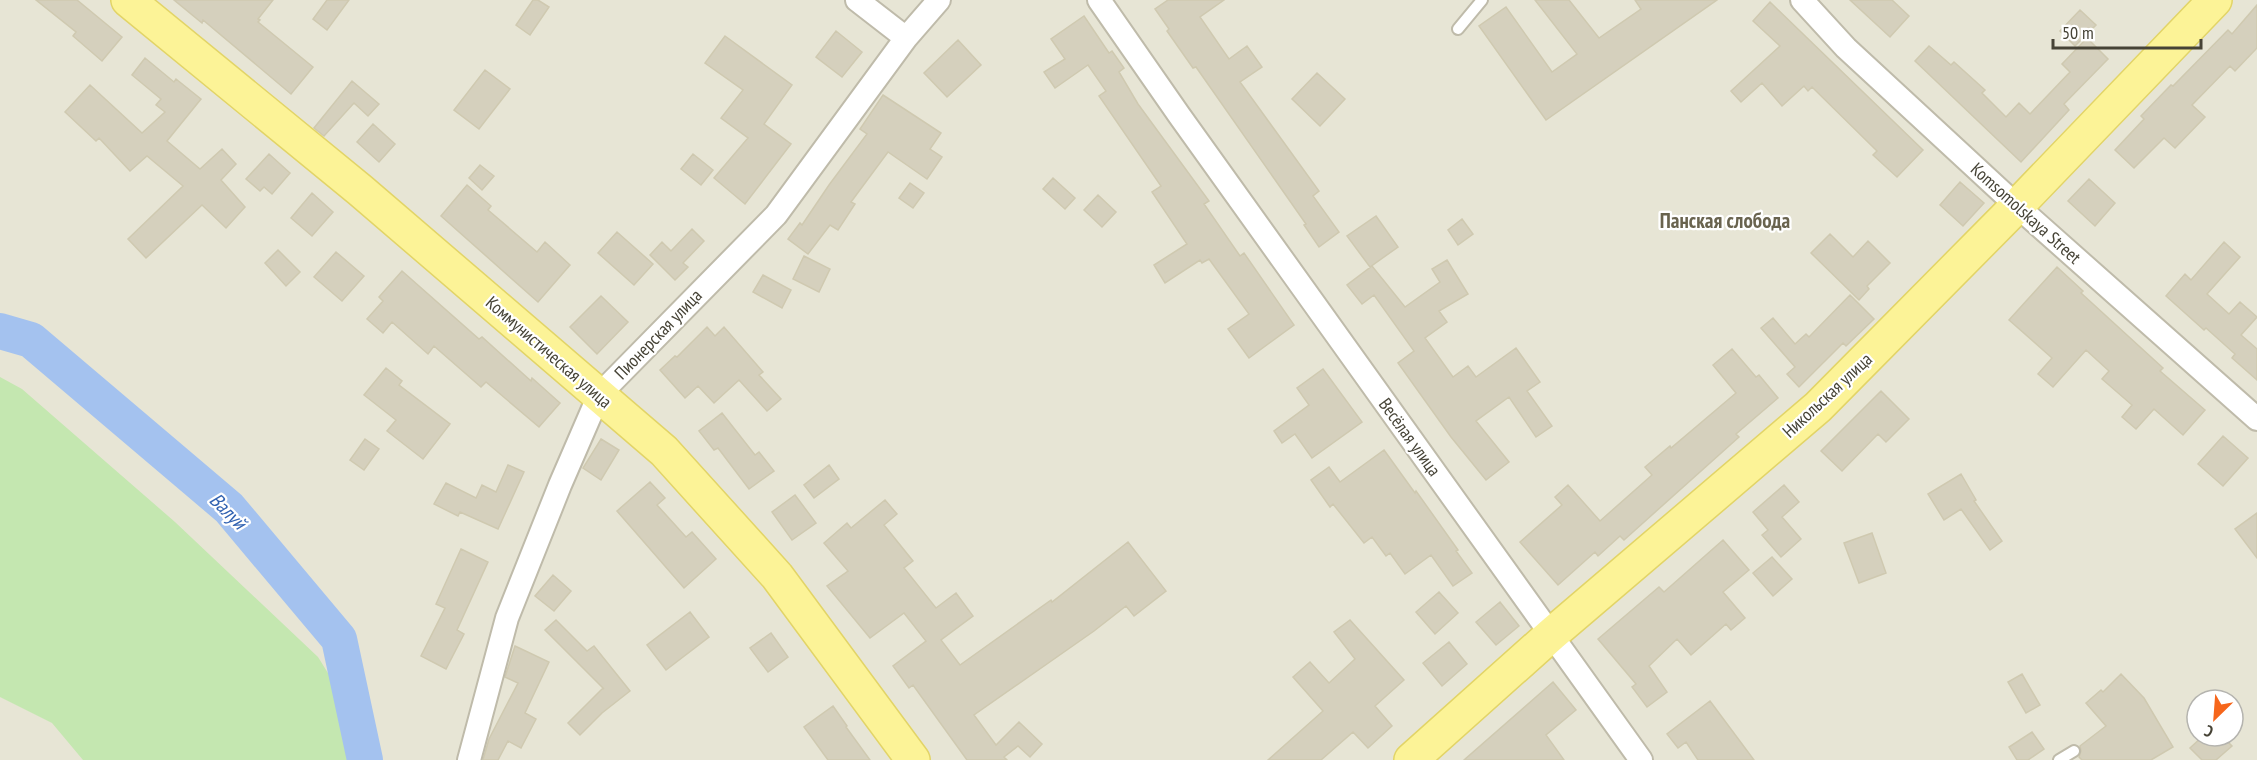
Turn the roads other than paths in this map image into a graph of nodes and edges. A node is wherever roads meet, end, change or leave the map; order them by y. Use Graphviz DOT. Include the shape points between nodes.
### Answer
graph roads {
  1 [pos="128,0"];
  2 [pos="857,0"];
  3 [pos="939,0"];
  4 [pos="1099,0"];
  5 [pos="1482,0"];
  6 [pos="1802,0"];
  7 [pos="2215,0"];
  8 [pos="1458,29"];
  9 [pos="906,38"];
  10 [pos="2017,206"];
  11 [pos="599,395"];
  12 [pos="2257,419"];
  13 [pos="1552,634"];
  14 [pos="2074,751"];
  15 [pos="469,760"];
  16 [pos="914,760"];
  17 [pos="1411,760"];
  18 [pos="1641,760"];
  19 [pos="2059,760"];
  1 -- 11 [label="main road, Коммунистическая улица" via="360,190"];
  2 -- 9 [label="street"];
  3 -- 9 [label="street, Пионерская улица"];
  4 -- 13 [label="street, Весёлая улица"];
  5 -- 8 [label="lane"];
  6 -- 10 [label="street, Komsomolskaya Street" via="1845,48"];
  7 -- 10 [label="main road, Никольская улица"];
  9 -- 11 [label="street, Пионерская улица" via="776,215"];
  10 -- 12 [label="street, Komsomolskaya Street"];
  10 -- 13 [label="main road, Никольская улица" via="1818,407"];
  11 -- 15 [label="street, Пионерская улица" via="507,618"];
  11 -- 16 [label="main road, Коммунистическая улица" via="664,451 777,576"];
  13 -- 17 [label="main road, Никольская улица"];
  13 -- 18 [label="street, Весёлая улица"];
  14 -- 19 [label="lane"];
}
